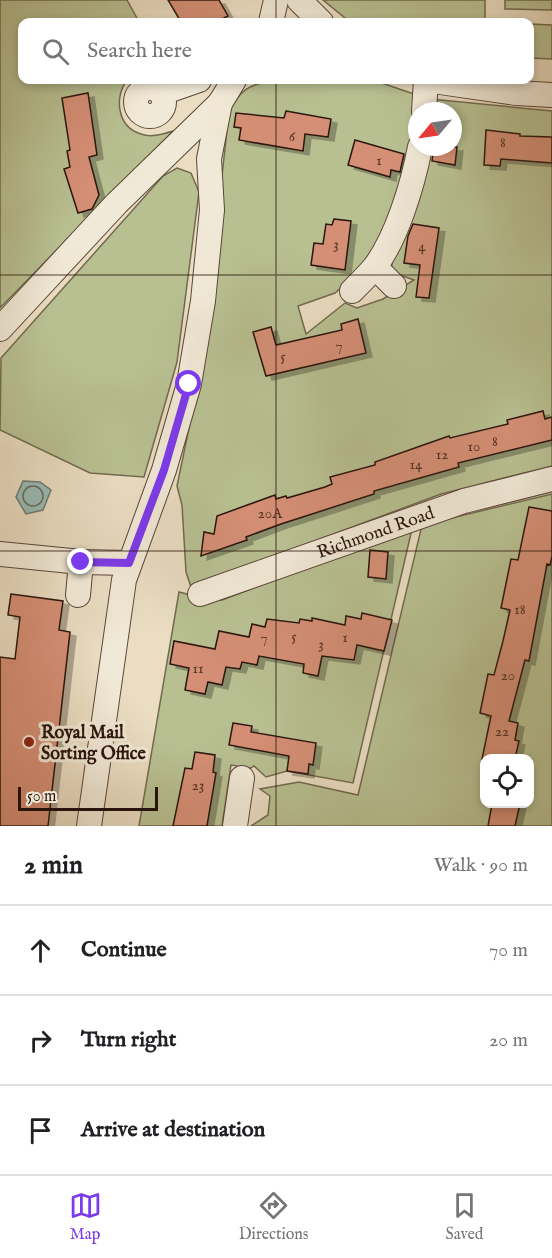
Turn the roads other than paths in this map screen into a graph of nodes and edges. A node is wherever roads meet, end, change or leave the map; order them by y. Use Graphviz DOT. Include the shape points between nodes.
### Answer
graph roads {
  1 [pos="276,0"];
  2 [pos="299,0"];
  3 [pos="272,18"];
  4 [pos="317,18"];
  5 [pos="188,84"];
  6 [pos="232,84"];
  7 [pos="426,84"];
  8 [pos="454,84"];
  9 [pos="162,93"];
  10 [pos="552,95"];
  11 [pos="425,102"];
  12 [pos="220,103"];
  13 [pos="418,156"];
  14 [pos="375,267"];
  15 [pos="394,286"];
  16 [pos="352,291"];
  17 [pos="0,328"];
  18 [pos="552,479"];
  19 [pos="133,553"];
  20 [pos="0,554"];
  21 [pos="81,562"];
  22 [pos="200,594"];
  23 [pos="78,595"];
  24 [pos="246,794"];
  25 [pos="89,826"];
  26 [pos="234,826"];
  1 -- 3 [label="street"];
  2 -- 4 [label="street"];
  5 -- 9 [label="street"];
  6 -- 12 [label="street"];
  7 -- 11 [label="street"];
  8 -- 10 [label="street"];
  12 -- 17 [label="street" via="117,203"];
  12 -- 19 [label="street" via="209,159 212,210 203,301 189,384 164,470"];
  13 -- 14 [label="street" via="415,176"];
  14 -- 15 [label="street"];
  14 -- 16 [label="street"];
  18 -- 22 [label="street, Richmond Road" via="464,501"];
  19 -- 21 [label="street"];
  19 -- 25 [label="street" via="122,591"];
  20 -- 21 [label="street"];
  21 -- 23 [label="street"];
  24 -- 26 [label="street"];
}
